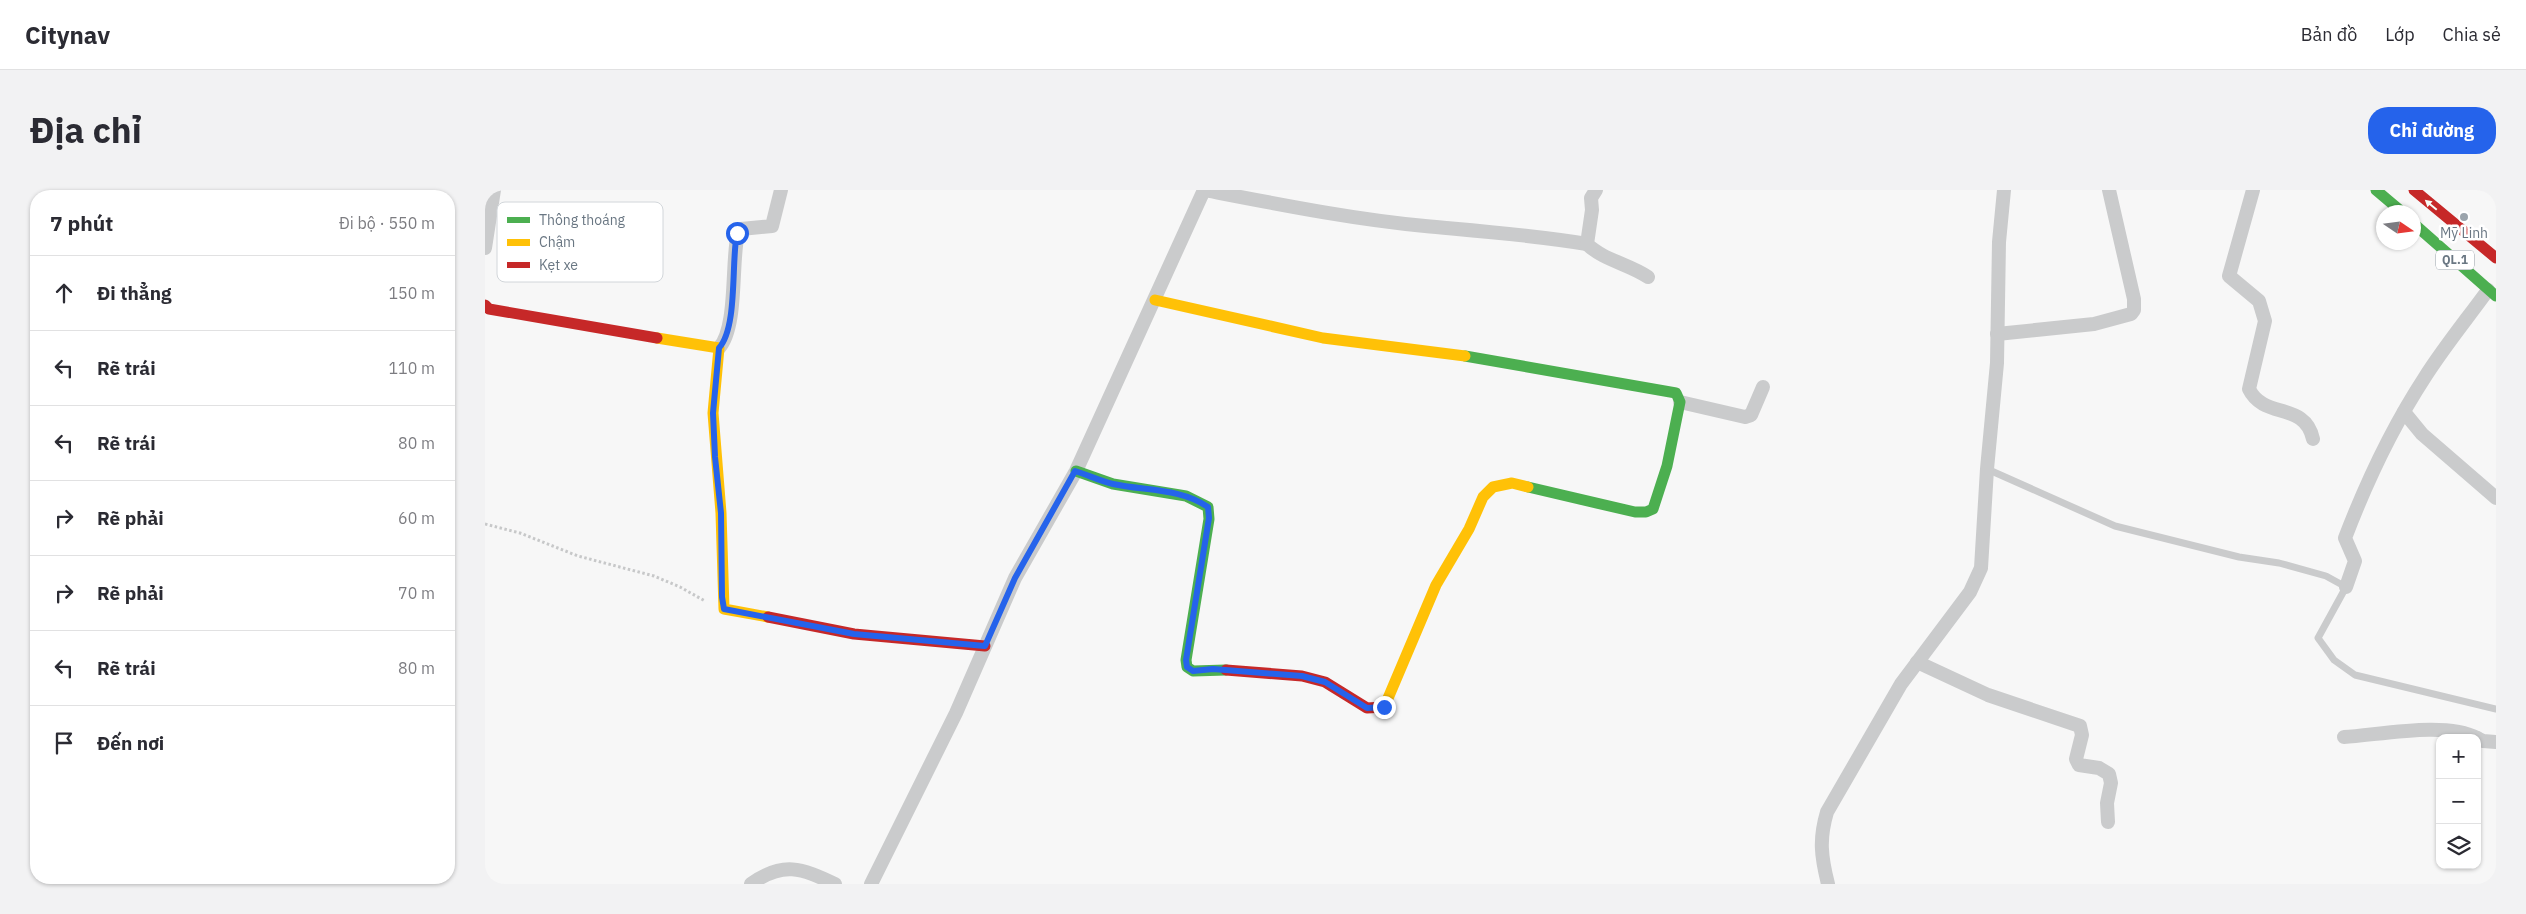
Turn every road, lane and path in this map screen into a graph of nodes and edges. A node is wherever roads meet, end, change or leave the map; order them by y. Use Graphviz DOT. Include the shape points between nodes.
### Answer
graph roads {
  1 [pos="494,190"];
  2 [pos="781,190"];
  3 [pos="1204,190"];
  4 [pos="2003,190"];
  5 [pos="2109,190"];
  6 [pos="2253,190"];
  7 [pos="2376,190"];
  8 [pos="2414,190"];
  9 [pos="1595,191"];
  10 [pos="2394,205"];
  11 [pos="2421,230"];
  12 [pos="1587,244"];
  13 [pos="485,248"];
  14 [pos="2495,254"];
  15 [pos="1648,277"];
  16 [pos="2492,293"];
  17 [pos="1155,300"];
  18 [pos="485,305"];
  19 [pos="1997,334"];
  20 [pos="719,348"];
  21 [pos="1763,387"];
  22 [pos="1680,402"];
  23 [pos="2404,412"];
  24 [pos="2313,439"];
  25 [pos="1987,469"];
  26 [pos="1075,471"];
  27 [pos="2496,498"];
  28 [pos="485,524"];
  29 [pos="2346,587"];
  30 [pos="724,609"];
  31 [pos="985,646"];
  32 [pos="1917,662"];
  33 [pos="2496,709"];
  34 [pos="2469,734"];
  35 [pos="2344,737"];
  36 [pos="2481,740"];
  37 [pos="2496,742"];
  38 [pos="2108,822"];
  39 [pos="751,884"];
  40 [pos="835,884"];
  41 [pos="871,884"];
  42 [pos="1828,884"];
  1 -- 13 [label="street"];
  2 -- 20 [label="street" via="772,226 741,229 737,233 731,306 724,340"];
  3 -- 12 [label="street" via="1424,226 1485,230"];
  3 -- 17 [label="street"];
  4 -- 19 [label="street"];
  5 -- 19 [label="street" via="2134,299 2131,314 2094,324"];
  6 -- 24 [label="street" via="2229,276 2259,301 2265,321 2249,389 2263,406 2297,414"];
  7 -- 10 [label="main road"];
  14 -- 8 [label="main road, QL.1, one-way"];
  9 -- 12 [label="street"];
  11 -- 16 [label="main road, QL.1"];
  12 -- 15 [label="street"];
  16 -- 23 [label="street" via="2446,345"];
  17 -- 22 [label="main road" via="1323,338 1484,358 1660,388 1676,393"];
  17 -- 26 [label="street"];
  18 -- 20 [label="main road" via="489,309 535,318"];
  19 -- 25 [label="street"];
  20 -- 30 [label="main road" via="713,413"];
  21 -- 22 [label="street" via="1751,415 1745,417"];
  22 -- 26 [label="main road" via="1667,466 1653,511 1627,510 1512,483 1493,487 1483,497 1469,530 1436,586 1384,707 1378,709 1367,708 1325,682 1302,676 1213,669 1193,671 1187,667 1208,507 1199,500 1175,493 1113,484"];
  23 -- 27 [label="street" via="2422,434"];
  23 -- 29 [label="street" via="2345,538 2355,561"];
  25 -- 29 [label="lane" via="2115,526 2239,557 2279,563 2326,576"];
  25 -- 32 [label="street" via="1983,557 1977,580"];
  26 -- 31 [label="street" via="1015,578"];
  28 -- 30 [label="path" via="520,533 578,556 654,576"];
  29 -- 33 [label="lane" via="2318,638 2334,660 2355,675"];
  30 -- 31 [label="main road" via="854,634"];
  31 -- 41 [label="street" via="956,713"];
  32 -- 38 [label="street" via="1988,695 2080,726 2082,735 2075,759 2079,764 2099,768 2109,774"];
  32 -- 42 [label="street" via="1827,812 1821,832 1821,848"];
  34 -- 35 [label="street" via="2413,730"];
  36 -- 37 [label="street"];
  39 -- 40 [label="street" via="765,874 785,868 799,869"];
}
